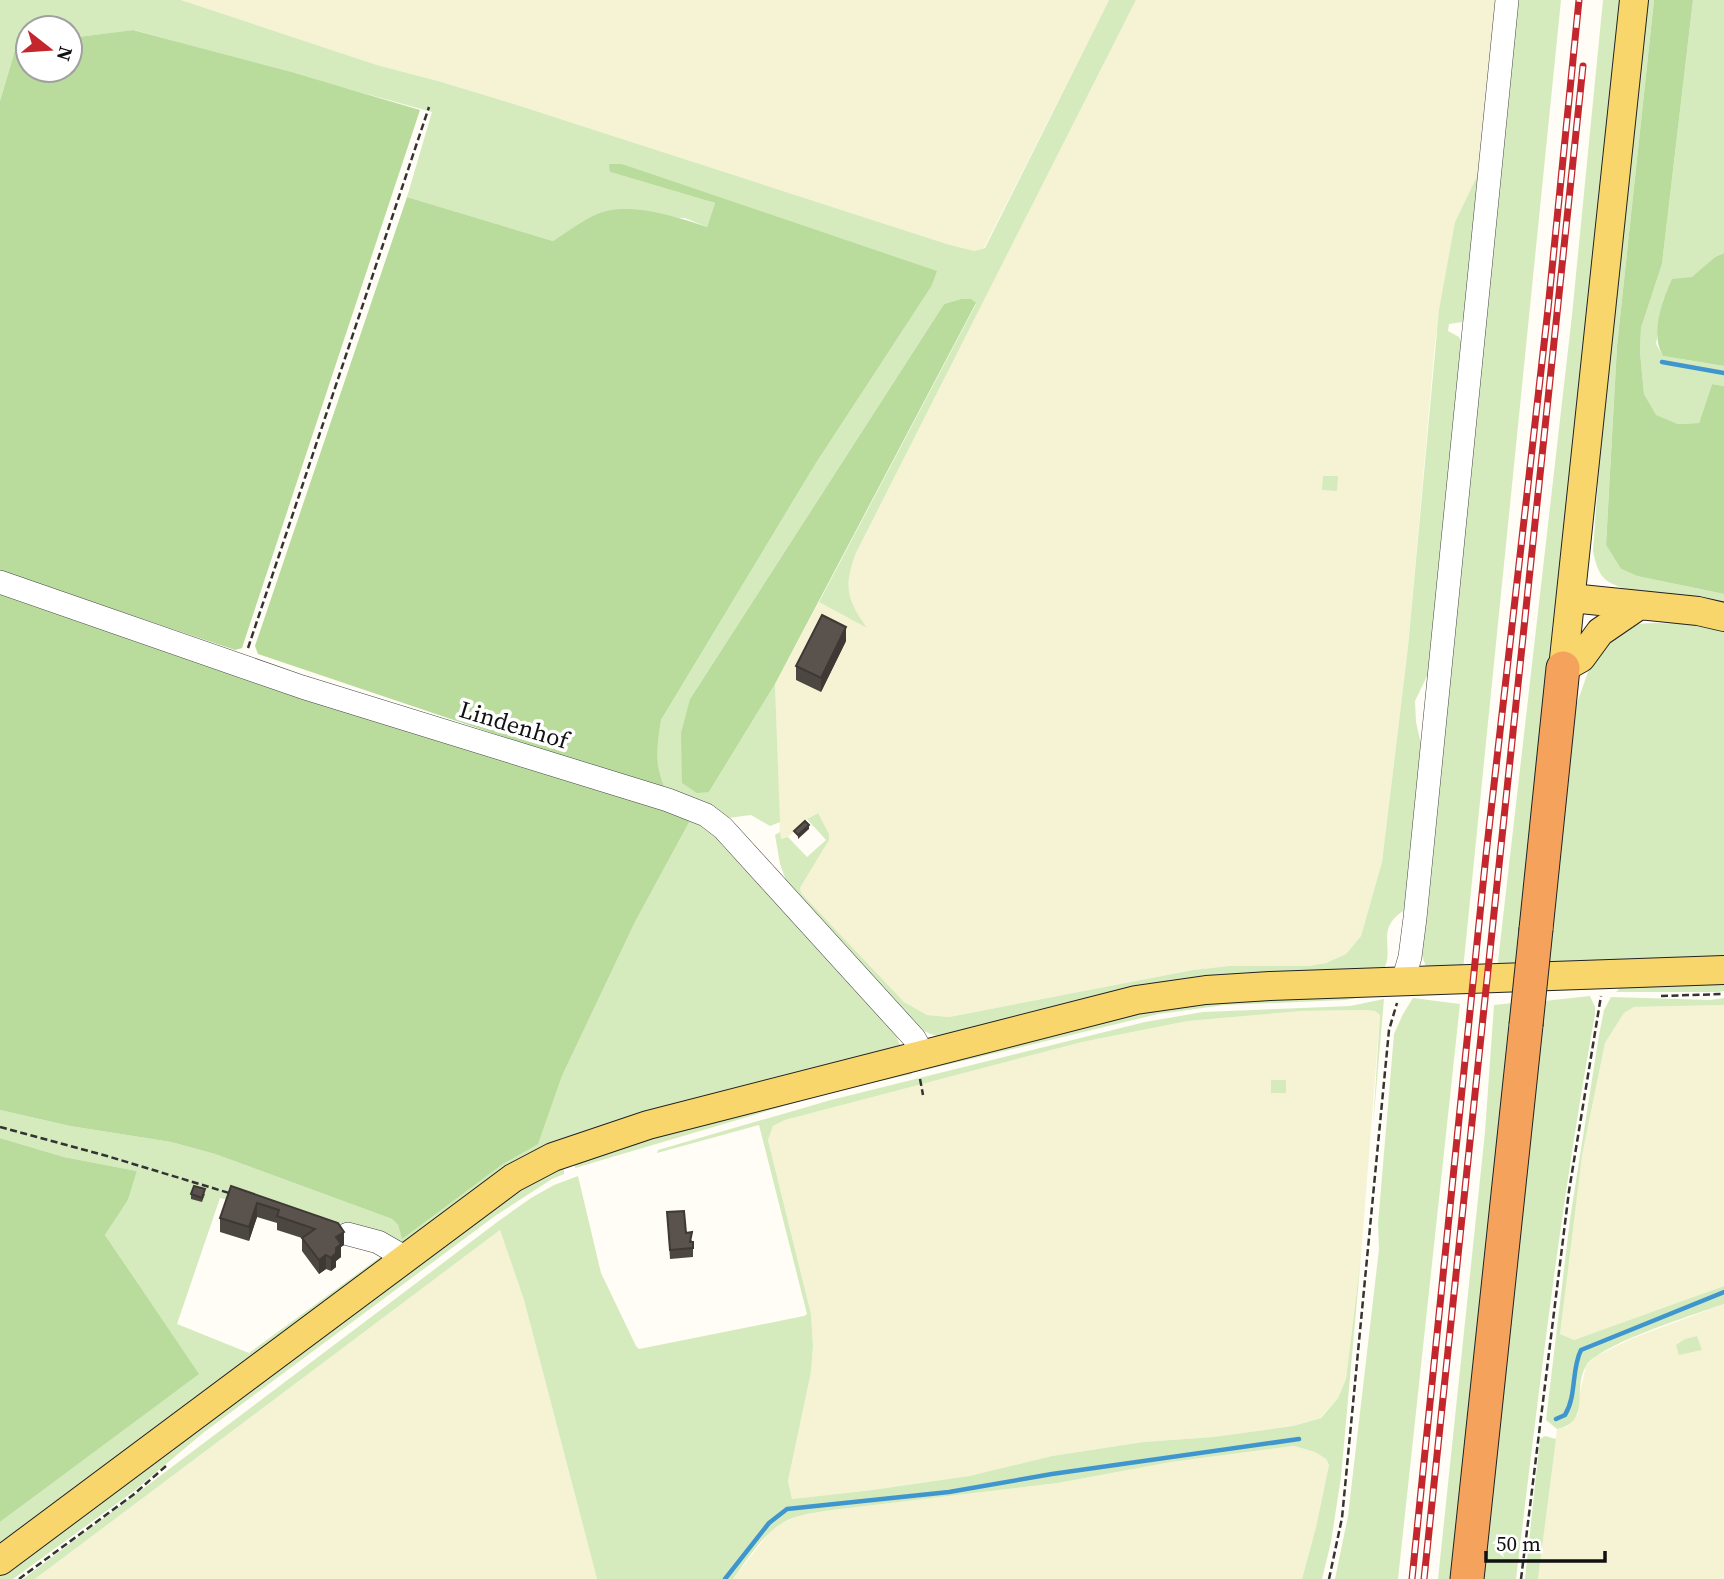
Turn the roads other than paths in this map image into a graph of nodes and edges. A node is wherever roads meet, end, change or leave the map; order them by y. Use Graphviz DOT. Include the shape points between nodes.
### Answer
graph roads {
  1 [pos="1507,0"];
  2 [pos="1634,0"];
  3 [pos="0,582"];
  4 [pos="1571,598"];
  5 [pos="1638,606"];
  6 [pos="1724,617"];
  7 [pos="1563,668"];
  8 [pos="1724,970"];
  9 [pos="1403,981"];
  10 [pos="923,1054"];
  11 [pos="348,1234"];
  12 [pos="406,1258"];
  13 [pos="0,1561"];
  14 [pos="1467,1579"];
  1 -- 9 [label="street" via="1415,918"];
  2 -- 4 [label="main road"];
  3 -- 10 [label="street, Lindenhof" via="302,687 706,815 723,828 914,1038"];
  4 -- 5 [label="main road"];
  4 -- 7 [label="main road"];
  5 -- 6 [label="main road"];
  5 -- 7 [label="main road" via="1600,632 1581,658"];
  7 -- 14 [label="highway, bridge"];
  8 -- 9 [label="main road"];
  9 -- 10 [label="main road" via="1170,994"];
  10 -- 12 [label="main road" via="648,1125 553,1157 513,1178"];
  11 -- 12 [label="street" via="378,1242"];
  12 -- 13 [label="main road"];
}
